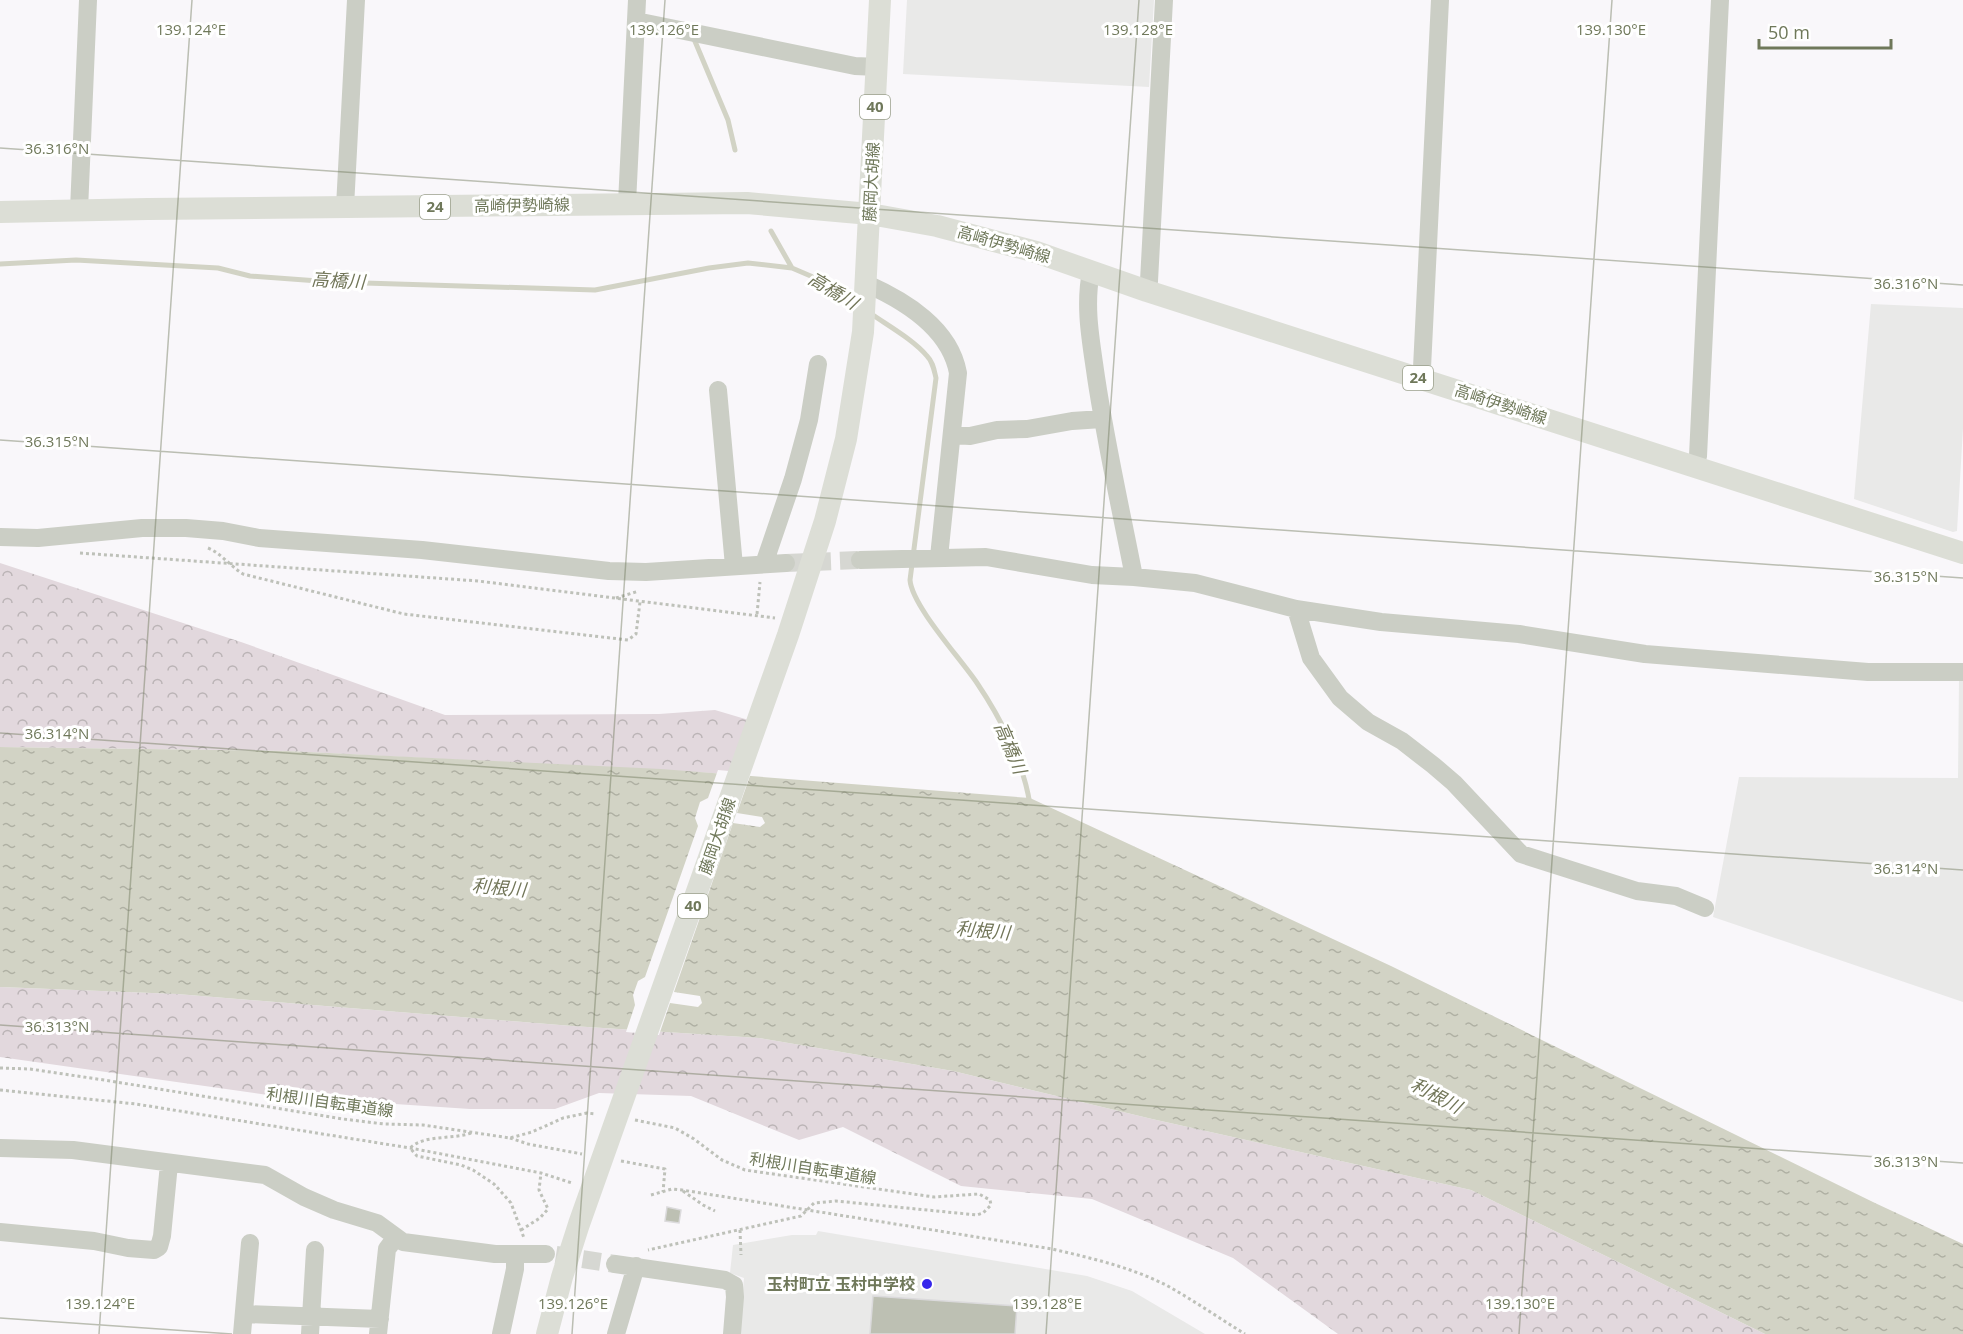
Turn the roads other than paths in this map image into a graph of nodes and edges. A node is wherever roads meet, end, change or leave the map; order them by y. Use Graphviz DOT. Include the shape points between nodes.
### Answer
graph roads {
  1 [pos="88,0"];
  2 [pos="356,0"];
  3 [pos="637,0"];
  4 [pos="880,0"];
  5 [pos="1164,0"];
  6 [pos="1440,0"];
  7 [pos="1720,0"];
  8 [pos="636,21"];
  9 [pos="878,67"];
  10 [pos="627,203"];
  11 [pos="345,207"];
  12 [pos="79,210"];
  13 [pos="0,212"];
  14 [pos="870,214"];
  15 [pos="1091,272"];
  16 [pos="867,288"];
  17 [pos="1147,291"];
  18 [pos="818,364"];
  19 [pos="1418,378"];
  20 [pos="718,390"];
  21 [pos="1102,419"];
  22 [pos="952,435"];
  23 [pos="1695,467"];
  24 [pos="0,537"];
  25 [pos="1963,552"];
  26 [pos="932,557"];
  27 [pos="860,560"];
  28 [pos="786,563"];
  29 [pos="734,566"];
  30 [pos="762,569"];
  31 [pos="1134,577"];
  32 [pos="1296,609"];
  33 [pos="1963,672"];
  34 [pos="1705,908"];
  35 [pos="0,1148"];
  36 [pos="169,1164"];
  37 [pos="0,1232"];
  38 [pos="396,1237"];
  39 [pos="250,1243"];
  40 [pos="520,1247"];
  41 [pos="315,1250"];
  42 [pos="546,1254"];
  43 [pos="639,1259"];
  44 [pos="615,1264"];
  45 [pos="244,1314"];
  46 [pos="311,1316"];
  47 [pos="379,1327"];
  48 [pos="242,1334"];
  49 [pos="310,1334"];
  50 [pos="501,1334"];
  51 [pos="547,1334"];
  52 [pos="616,1334"];
  53 [pos="732,1334"];
  1 -- 12 [label="street"];
  2 -- 11 [label="street"];
  3 -- 8 [label="street"];
  4 -- 9 [label="main road, 藤岡大胡線 / 40"];
  5 -- 17 [label="street"];
  6 -- 19 [label="street" via="1422,368"];
  7 -- 23 [label="street"];
  8 -- 9 [label="street" via="855,66"];
  8 -- 10 [label="street"];
  9 -- 14 [label="main road, 藤岡大胡線 / 40"];
  10 -- 11 [label="main road, 高崎伊勢崎線 / 24"];
  10 -- 14 [label="main road, 高崎伊勢崎線 / 24" via="747,203"];
  11 -- 12 [label="main road, 高崎伊勢崎線 / 24"];
  12 -- 13 [label="main road, 高崎伊勢崎線 / 24"];
  14 -- 15 [label="main road, 高崎伊勢崎線 / 24" via="984,237"];
  14 -- 16 [label="main road, 藤岡大胡線 / 40"];
  15 -- 17 [label="main road, 高崎伊勢崎線 / 24"];
  15 -- 21 [label="street" via="1087,303"];
  16 -- 22 [label="street" via="908,307 949,345 958,373"];
  16 -- 51 [label="main road, 藤岡大胡線 / 40" via="852,406 837,475 587,1181"];
  17 -- 19 [label="main road, 高崎伊勢崎線 / 24"];
  18 -- 30 [label="street" via="809,420 793,479"];
  19 -- 23 [label="main road, 高崎伊勢崎線 / 24"];
  20 -- 29 [label="street"];
  21 -- 22 [label="street"];
  21 -- 31 [label="street"];
  22 -- 26 [label="street"];
  23 -- 25 [label="main road, 高崎伊勢崎線 / 24"];
  24 -- 29 [label="street" via="186,528 609,571"];
  26 -- 27 [label="street"];
  26 -- 31 [label="street" via="986,557 1092,575"];
  28 -- 30 [label="street"];
  29 -- 30 [label="street"];
  31 -- 32 [label="street" via="1195,583"];
  32 -- 33 [label="street" via="1381,622 1519,634 1645,654 1868,672"];
  32 -- 34 [label="street" via="1311,658 1340,698 1454,783 1521,854 1637,891 1676,896"];
  35 -- 36 [label="street" via="73,1150"];
  36 -- 37 [label="street" via="162,1236 154,1250"];
  36 -- 38 [label="street" via="265,1175 334,1210 377,1223"];
  38 -- 40 [label="street" via="415,1245 466,1252"];
  38 -- 47 [label="street" via="387,1249"];
  39 -- 45 [label="street"];
  40 -- 42 [label="street"];
  40 -- 50 [label="street"];
  41 -- 46 [label="street"];
  43 -- 44 [label="street"];
  43 -- 52 [label="street"];
  43 -- 53 [label="street" via="734,1285"];
  45 -- 46 [label="street"];
  45 -- 48 [label="street"];
  46 -- 47 [label="street"];
  46 -- 49 [label="street"];
}
